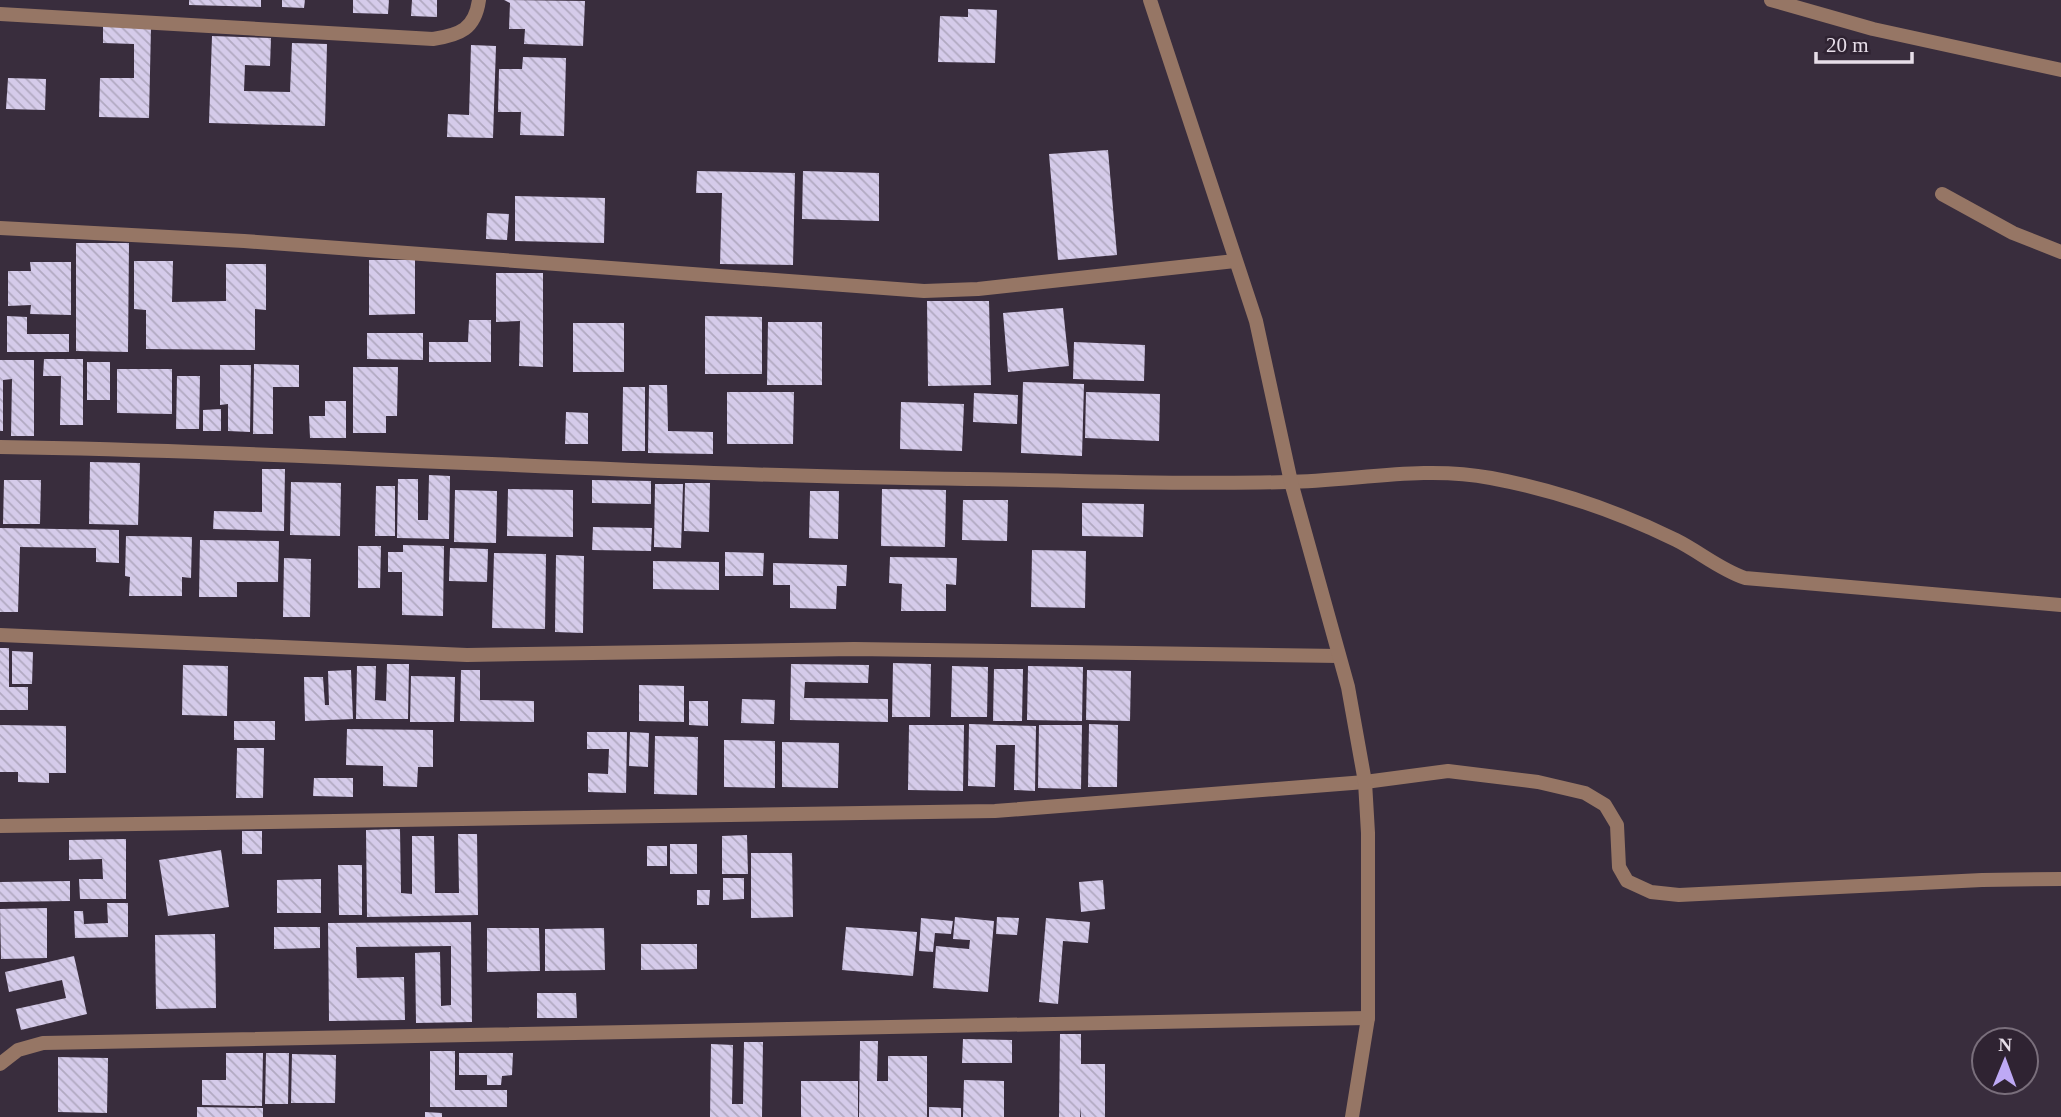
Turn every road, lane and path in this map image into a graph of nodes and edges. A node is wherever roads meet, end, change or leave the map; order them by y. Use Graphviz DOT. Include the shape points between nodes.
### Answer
graph roads {
  1 [pos="479,0"];
  2 [pos="1150,0"];
  3 [pos="1771,0"];
  4 [pos="0,15"];
  5 [pos="2061,70"];
  6 [pos="1942,194"];
  7 [pos="0,228"];
  8 [pos="2061,252"];
  9 [pos="1235,261"];
  10 [pos="0,447"];
  11 [pos="1291,482"];
  12 [pos="2061,605"];
  13 [pos="0,635"];
  14 [pos="1339,656"];
  15 [pos="1365,782"];
  16 [pos="0,826"];
  17 [pos="2061,879"];
  18 [pos="1368,1018"];
  19 [pos="0,1065"];
  20 [pos="1352,1117"];
  1 -- 4 [label="street" via="468,29 433,40"];
  2 -- 9 [label="street"];
  3 -- 5 [label="street" via="1872,29"];
  6 -- 8 [label="street" via="2013,233"];
  7 -- 9 [label="street" via="924,291"];
  9 -- 11 [label="street" via="1256,321"];
  10 -- 11 [label="street" via="886,479"];
  11 -- 12 [label="street" via="1390,474 1488,477 1616,514 1745,578"];
  11 -- 14 [label="street"];
  13 -- 14 [label="street" via="467,655 854,649"];
  14 -- 15 [label="street" via="1349,687"];
  15 -- 16 [label="street" via="995,811"];
  15 -- 17 [label="street" via="1447,771 1585,793 1605,805 1617,825 1619,867 1627,881 1651,892 1679,895"];
  15 -- 18 [label="street"];
  18 -- 19 [label="street" via="43,1043 18,1050"];
  18 -- 20 [label="street"];
}
